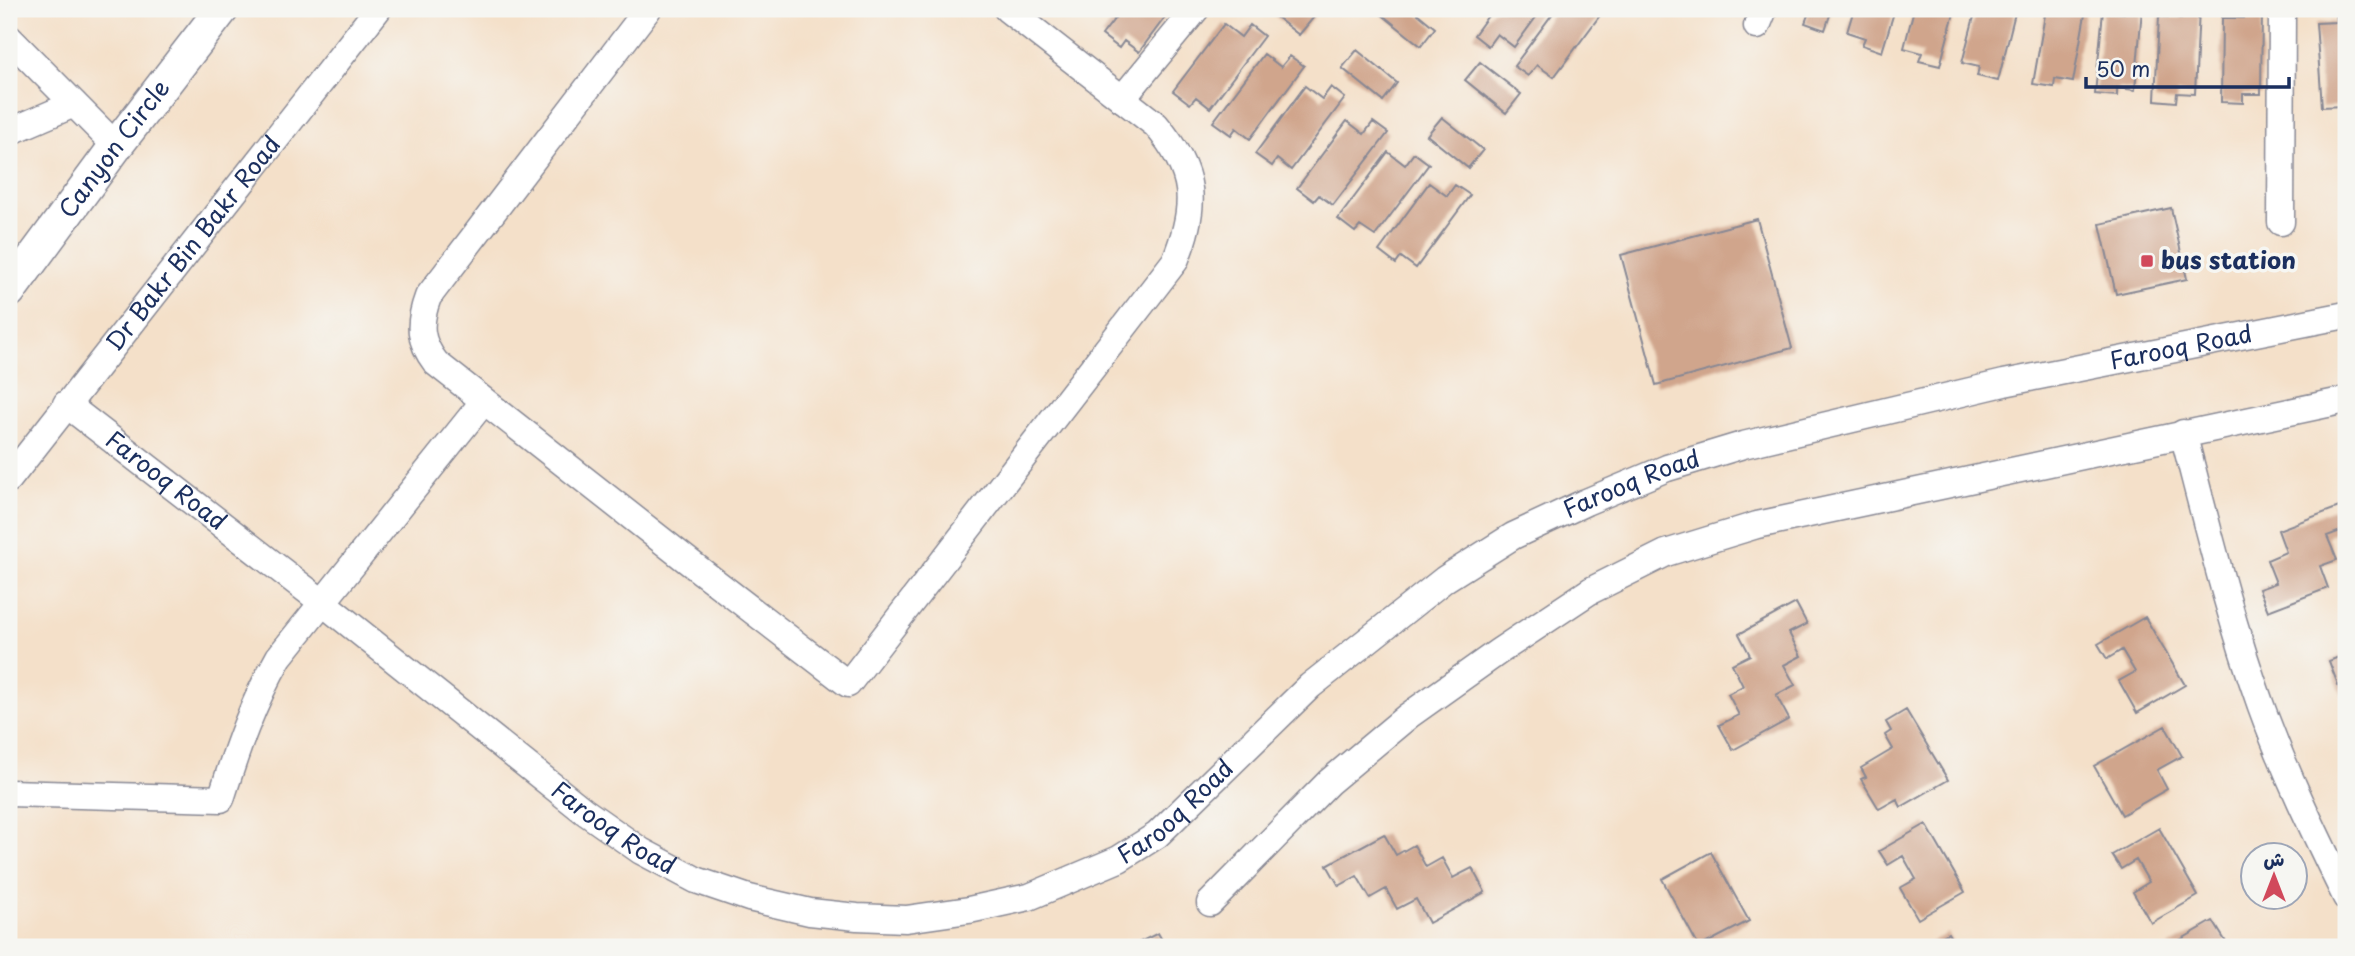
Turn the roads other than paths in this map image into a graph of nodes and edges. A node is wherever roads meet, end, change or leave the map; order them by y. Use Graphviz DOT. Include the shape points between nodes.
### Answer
graph roads {
  1 [pos="222,9"];
  2 [pos="379,9"];
  3 [pos="648,9"];
  4 [pos="1007,9"];
  5 [pos="1196,9"];
  6 [pos="2282,9"];
  7 [pos="9,38"];
  8 [pos="1122,99"];
  9 [pos="74,104"];
  10 [pos="9,132"];
  11 [pos="116,146"];
  12 [pos="2281,222"];
  13 [pos="9,291"];
  14 [pos="2346,315"];
  15 [pos="2346,400"];
  16 [pos="484,401"];
  17 [pos="66,404"];
  18 [pos="2183,433"];
  19 [pos="9,479"];
  20 [pos="322,603"];
  21 [pos="9,793"];
  22 [pos="2346,897"];
  23 [pos="1210,903"];
  1 -- 11 [label="main road, Canyon Circle"];
  2 -- 17 [label="street, Dr Bakr Bin Bakr Road"];
  3 -- 16 [label="street" via="428,298 421,329 425,349"];
  4 -- 8 [label="street"];
  5 -- 8 [label="street"];
  6 -- 12 [label="street"];
  7 -- 9 [label="street"];
  8 -- 16 [label="street" via="1156,125 1175,148 1186,172 1186,233 1175,261 848,684"];
  9 -- 10 [label="street"];
  9 -- 11 [label="street"];
  11 -- 13 [label="main road, Canyon Circle"];
  14 -- 20 [label="street, Farooq Road" via="2004,383 1743,446 1667,468 1586,502 1513,536 1392,620 1310,686 1157,835 1119,859 1029,897 931,916 894,919 810,912 696,880 584,811"];
  15 -- 18 [label="street"];
  16 -- 20 [label="street"];
  17 -- 19 [label="street, Dr Bakr Bin Bakr Road"];
  17 -- 20 [label="street, Farooq Road"];
  18 -- 22 [label="street" via="2231,616 2261,706 2297,799"];
  18 -- 23 [label="street" via="1757,525 1666,553 1590,591 1408,716 1329,782"];
  20 -- 21 [label="street" via="279,657 259,691 221,799"];
}
